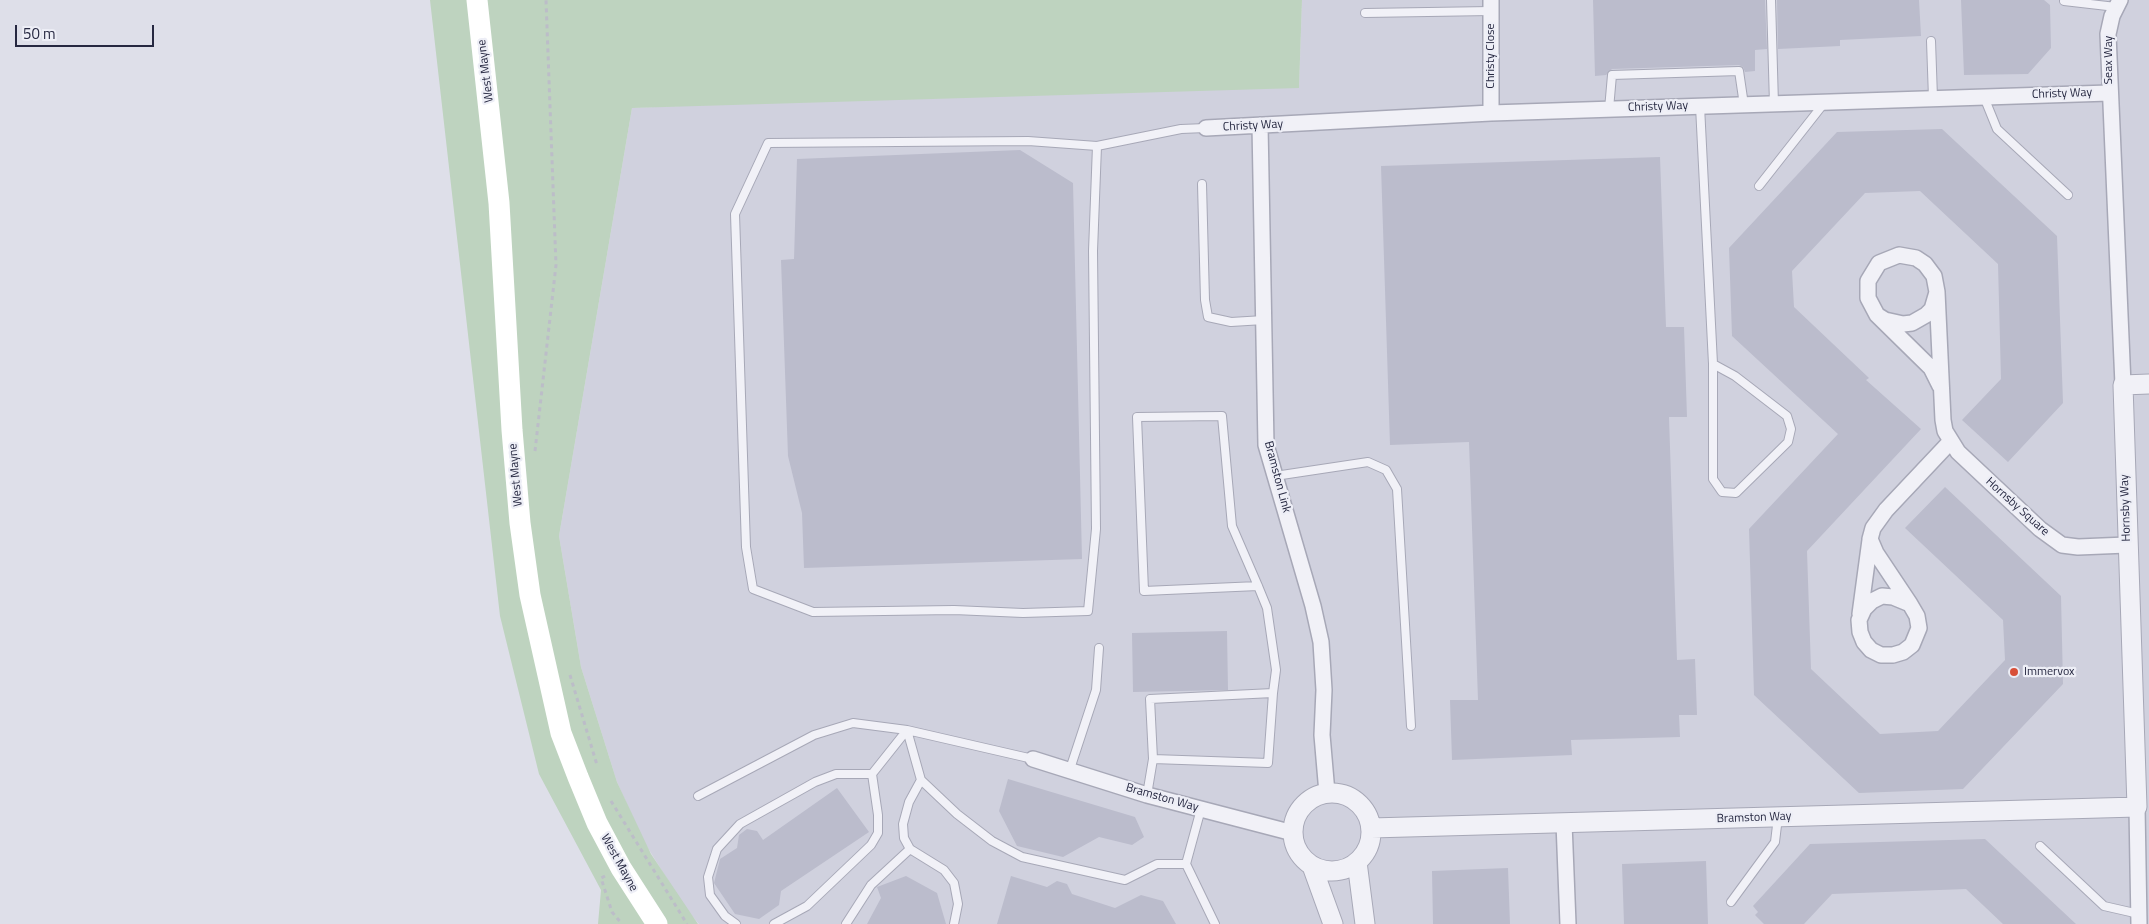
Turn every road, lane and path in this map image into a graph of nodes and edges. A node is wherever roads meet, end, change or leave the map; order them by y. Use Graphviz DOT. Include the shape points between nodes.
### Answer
graph roads {
  1 [pos="477,0"];
  2 [pos="546,0"];
  3 [pos="1771,0"];
  4 [pos="2064,1"];
  5 [pos="2118,4"];
  6 [pos="1491,5"];
  7 [pos="1365,13"];
  8 [pos="1931,41"];
  9 [pos="2109,93"];
  10 [pos="1984,97"];
  11 [pos="1933,98"];
  12 [pos="1825,102"];
  13 [pos="1744,104"];
  14 [pos="1774,104"];
  15 [pos="1700,106"];
  16 [pos="1609,109"];
  17 [pos="1491,113"];
  18 [pos="1260,125"];
  19 [pos="1206,128"];
  20 [pos="1097,146"];
  21 [pos="1202,184"];
  22 [pos="1759,186"];
  23 [pos="2068,195"];
  24 [pos="1937,292"];
  25 [pos="1878,315"];
  26 [pos="1264,320"];
  27 [pos="1713,364"];
  28 [pos="2149,384"];
  29 [pos="2123,385"];
  30 [pos="1942,394"];
  31 [pos="1951,441"];
  32 [pos="534,459"];
  33 [pos="1275,476"];
  34 [pos="1870,539"];
  35 [pos="2127,546"];
  36 [pos="1258,586"];
  37 [pos="1910,604"];
  38 [pos="1860,620"];
  39 [pos="1099,648"];
  40 [pos="568,667"];
  41 [pos="1273,693"];
  42 [pos="1412,726"];
  43 [pos="907,730"];
  44 [pos="1032,759"];
  45 [pos="1152,759"];
  46 [pos="1070,769"];
  47 [pos="598,771"];
  48 [pos="872,774"];
  49 [pos="921,780"];
  50 [pos="1327,793"];
  51 [pos="1147,795"];
  52 [pos="698,796"];
  53 [pos="609,798"];
  54 [pos="2136,807"];
  55 [pos="1201,809"];
  56 [pos="1778,817"];
  57 [pos="1564,823"];
  58 [pos="1371,828"];
  59 [pos="1293,833"];
  60 [pos="2040,846"];
  61 [pos="910,849"];
  62 [pos="1357,862"];
  63 [pos="1186,864"];
  64 [pos="1312,866"];
  65 [pos="621,868"];
  66 [pos="2144,886"];
  67 [pos="1731,902"];
  68 [pos="2139,919"];
  69 [pos="622,924"];
  70 [pos="657,924"];
  71 [pos="687,924"];
  72 [pos="736,924"];
  73 [pos="774,924"];
  74 [pos="846,924"];
  75 [pos="954,924"];
  76 [pos="1215,924"];
  77 [pos="1333,924"];
  78 [pos="1365,924"];
  79 [pos="1568,924"];
  1 -- 65 [label="main road, West Mayne" via="497,184 512,430 530,595 561,733 597,823"];
  2 -- 32 [label="path" via="556,265"];
  3 -- 14 [label="lane"];
  4 -- 5 [label="lane"];
  5 -- 9 [label="street, Seax Way" via="2108,34"];
  6 -- 7 [label="lane"];
  6 -- 17 [label="street, Christy Close"];
  8 -- 11 [label="lane"];
  9 -- 10 [label="street, Christy Way"];
  9 -- 29 [label="street, Hornsby Way"];
  10 -- 11 [label="street, Christy Way"];
  10 -- 23 [label="lane" via="1997,129"];
  11 -- 12 [label="street, Christy Way"];
  12 -- 14 [label="street, Christy Way"];
  12 -- 22 [label="lane"];
  13 -- 14 [label="street, Christy Way"];
  13 -- 15 [label="street, Christy Way"];
  13 -- 16 [label="lane" via="1739,71 1621,74 1612,75"];
  15 -- 16 [label="street, Christy Way"];
  15 -- 27 [label="lane"];
  16 -- 17 [label="street, Christy Way"];
  17 -- 18 [label="street, Christy Way"];
  18 -- 19 [label="street, Christy Way"];
  18 -- 26 [label="street, Bramston Link"];
  19 -- 20 [label="lane" via="1181,129"];
  20 -- 20 [label="lane" via="1093,251 1096,529 1088,611 813,612 754,589 746,547 735,214 768,143 1028,141"];
  21 -- 26 [label="lane" via="1208,317 1230,322"];
  24 -- 25 [label="street" via="1932,309 1912,324 1894,323"];
  24 -- 25 [label="street, Hornsby Square" via="1934,276 1925,264 1909,256 1889,258 1874,270 1868,281 1868,298"];
  24 -- 30 [label="street, Hornsby Square"];
  25 -- 30 [label="street, Hornsby Square" via="1931,368"];
  26 -- 33 [label="street, Bramston Link" via="1266,445"];
  27 -- 27 [label="lane" via="1735,376 1787,416 1791,429 1788,442 1736,493 1722,492 1713,479"];
  28 -- 29 [label="street"];
  29 -- 35 [label="street, Hornsby Way"];
  30 -- 31 [label="street, Hornsby Square" via="1943,420"];
  31 -- 34 [label="street" via="1886,510 1873,528"];
  31 -- 35 [label="street, Hornsby Square" via="1970,464 2040,530 2062,545"];
  33 -- 42 [label="lane" via="1368,462 1386,470 1397,489"];
  33 -- 50 [label="street, Bramston Link" via="1314,606 1321,642 1322,735"];
  34 -- 37 [label="street"];
  34 -- 38 [label="street"];
  35 -- 54 [label="street, Hornsby Way"];
  36 -- 36 [label="lane" via="1232,526 1222,416 1137,416 1144,591"];
  36 -- 41 [label="lane" via="1267,608 1276,670"];
  37 -- 38 [label="street" via="1882,596 1868,605"];
  37 -- 38 [label="street" via="1917,616 1917,635 1903,652 1881,655 1871,650 1860,632"];
  39 -- 46 [label="lane" via="1096,690"];
  40 -- 47 [label="path"];
  41 -- 45 [label="lane" via="1150,699"];
  41 -- 45 [label="lane" via="1268,763"];
  43 -- 44 [label="lane"];
  43 -- 48 [label="lane"];
  43 -- 49 [label="lane"];
  43 -- 52 [label="lane" via="853,723 814,735"];
  44 -- 46 [label="street, Bramston Way"];
  45 -- 51 [label="lane"];
  46 -- 51 [label="street, Bramston Way"];
  48 -- 72 [label="lane" via="836,774 815,782 740,824 717,849 708,877 710,896 725,916"];
  48 -- 73 [label="lane" via="878,833 871,845 807,906"];
  49 -- 61 [label="lane" via="908,802 903,824 904,838"];
  49 -- 63 [label="lane" via="992,842 1022,857 1126,880 1157,864"];
  50 -- 58 [label="street" via="1354,800 1364,809"];
  50 -- 59 [label="street" via="1316,796 1299,811"];
  51 -- 55 [label="street, Bramston Way"];
  53 -- 71 [label="path"];
  54 -- 56 [label="street, Bramston Way"];
  54 -- 66 [label="street, Hornsby Way"];
  55 -- 59 [label="street, Bramston Way"];
  55 -- 63 [label="lane"];
  56 -- 57 [label="street, Bramston Way"];
  56 -- 67 [label="lane" via="1775,842"];
  57 -- 58 [label="street, Bramston Way"];
  57 -- 79 [label="street"];
  58 -- 62 [label="street" via="1369,844"];
  59 -- 64 [label="street" via="1299,854"];
  60 -- 68 [label="lane" via="2104,906"];
  61 -- 74 [label="lane" via="871,885"];
  61 -- 75 [label="lane" via="944,870 954,883 958,904"];
  62 -- 64 [label="street" via="1334,871"];
  62 -- 78 [label="street"];
  63 -- 76 [label="lane"];
  64 -- 77 [label="street"];
  65 -- 69 [label="path" via="602,878 612,912"];
  65 -- 70 [label="main road, West Mayne"];
  66 -- 68 [label="street, Hornsby Way"];
}
